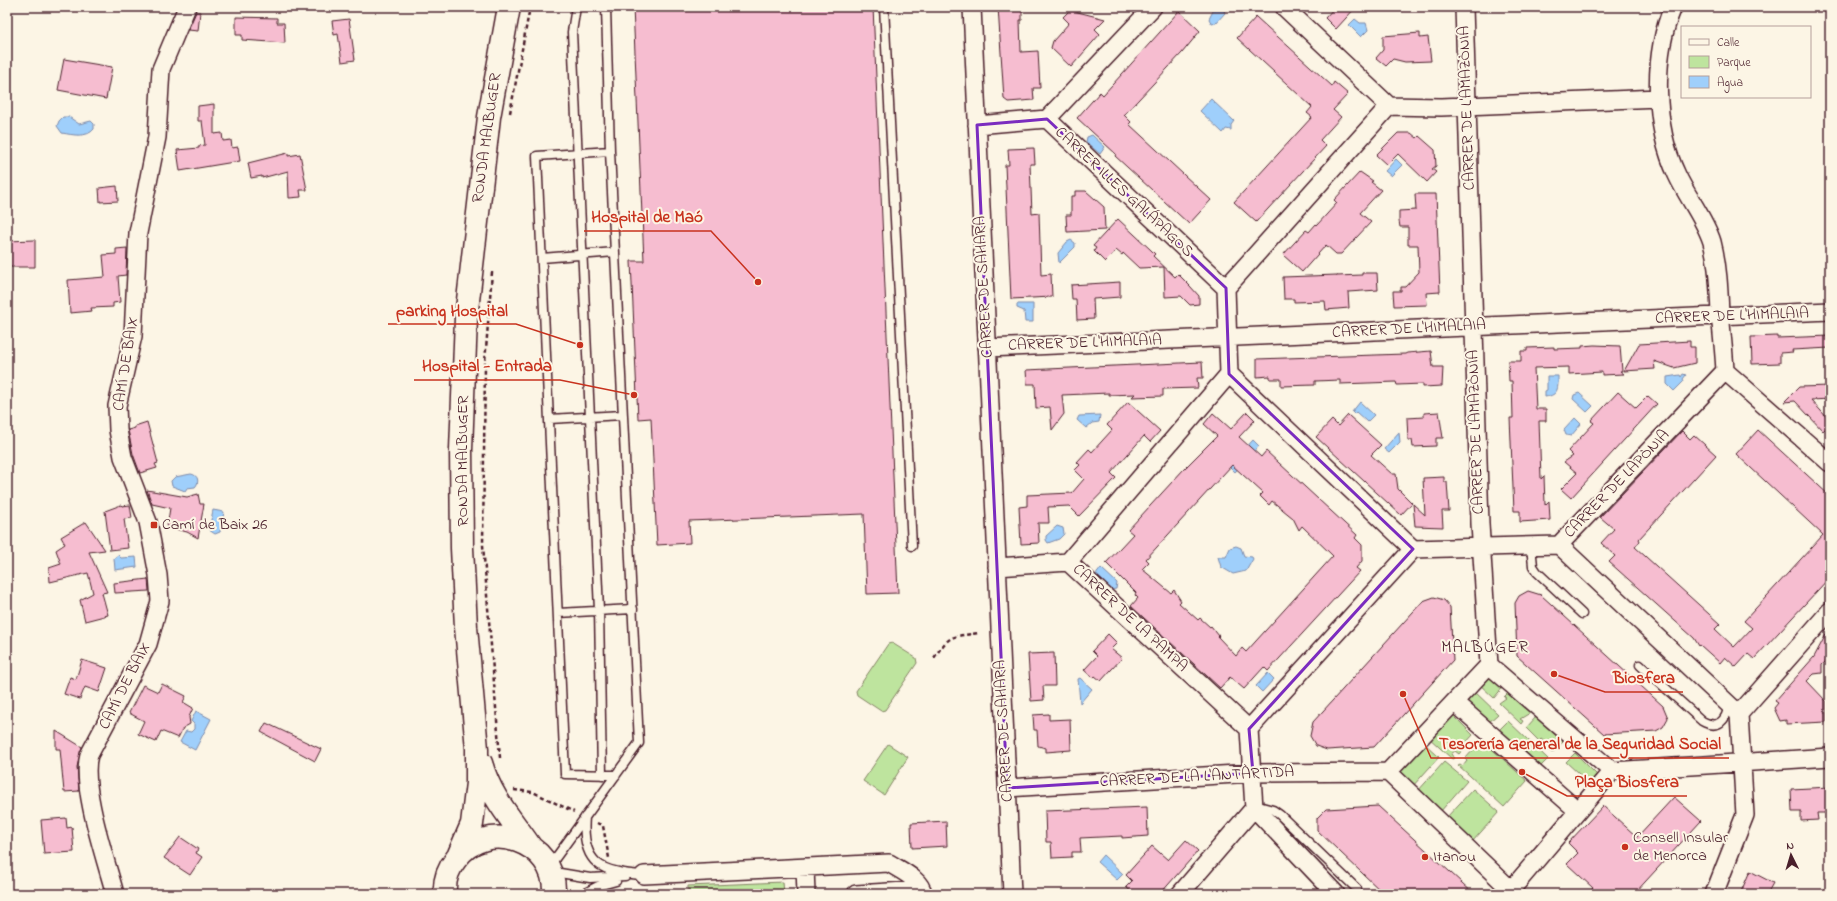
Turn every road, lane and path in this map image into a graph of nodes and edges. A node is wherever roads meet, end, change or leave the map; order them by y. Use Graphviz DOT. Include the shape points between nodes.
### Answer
graph roads {
  1 [pos="187,7"];
  2 [pos="509,7"];
  3 [pos="530,7"];
  4 [pos="570,7"];
  5 [pos="576,7"];
  6 [pos="606,7"];
  7 [pos="884,7"];
  8 [pos="972,7"];
  9 [pos="1153,7"];
  10 [pos="1284,7"];
  11 [pos="1464,7"];
  12 [pos="1673,7"];
  13 [pos="572,32"];
  14 [pos="1659,98"];
  15 [pos="1389,106"];
  16 [pos="1467,106"];
  17 [pos="510,116"];
  18 [pos="1047,118"];
  19 [pos="977,125"];
  20 [pos="610,151"];
  21 [pos="578,153"];
  22 [pos="615,252"];
  23 [pos="582,254"];
  24 [pos="542,258"];
  25 [pos="492,270"];
  26 [pos="1226,288"];
  27 [pos="1830,311"];
  28 [pos="1720,316"];
  29 [pos="1473,327"];
  30 [pos="1228,337"];
  31 [pos="987,348"];
  32 [pos="1726,371"];
  33 [pos="1229,374"];
  34 [pos="623,415"];
  35 [pos="590,417"];
  36 [pos="549,419"];
  37 [pos="1830,464"];
  38 [pos="1559,545"];
  39 [pos="912,546"];
  40 [pos="1531,546"];
  41 [pos="1481,548"];
  42 [pos="1413,550"];
  43 [pos="1068,562"];
  44 [pos="997,567"];
  45 [pos="633,609"];
  46 [pos="598,610"];
  47 [pos="1830,611"];
  48 [pos="558,613"];
  49 [pos="1582,614"];
  50 [pos="979,633"];
  51 [pos="934,658"];
  52 [pos="1489,665"];
  53 [pos="1640,665"];
  54 [pos="1454,702"];
  55 [pos="1734,709"];
  56 [pos="1249,729"];
  57 [pos="477,749"];
  58 [pos="1830,757"];
  59 [pos="1742,763"];
  60 [pos="501,766"];
  61 [pos="1612,771"];
  62 [pos="1388,772"];
  63 [pos="1253,773"];
  64 [pos="602,775"];
  65 [pos="616,775"];
  66 [pos="509,785"];
  67 [pos="1007,788"];
  68 [pos="1254,807"];
  69 [pos="1578,811"];
  70 [pos="585,817"];
  71 [pos="530,846"];
  72 [pos="459,854"];
  73 [pos="805,867"];
  74 [pos="549,869"];
  75 [pos="610,870"];
  76 [pos="644,875"];
  77 [pos="1357,889"];
  78 [pos="922,892"];
  79 [pos="1511,892"];
  80 [pos="115,894"];
  81 [pos="445,894"];
  82 [pos="554,894"];
  83 [pos="582,894"];
  84 [pos="806,894"];
  85 [pos="856,894"];
  86 [pos="1012,894"];
  87 [pos="1180,894"];
  88 [pos="1336,894"];
  89 [pos="1714,894"];
  1 -- 80 [label="street, CAMÍ DE BAIX" via="161,69 157,137 138,233 133,336 118,406 122,457 148,522 160,601 148,644 89,755 87,764 88,792"];
  2 -- 57 [label="street, RONDA MALBUGER" via="481,178 470,270 464,365 461,450 462,548"];
  3 -- 17 [label="path"];
  4 -- 13 [label="lane"];
  5 -- 13 [label="lane"];
  6 -- 20 [label="lane"];
  7 -- 39 [label="lane"];
  8 -- 19 [label="street, CARRER DE SAHARA"];
  9 -- 18 [label="street, CARRER ILLES GALÁPAGOS"];
  10 -- 15 [label="street"];
  11 -- 16 [label="street, CARRER DE L'AMAZÒNIA"];
  12 -- 14 [label="street" via="1664,39"];
  13 -- 21 [label="lane"];
  14 -- 16 [label="street"];
  14 -- 28 [label="street" via="1664,143 1711,240 1717,264"];
  15 -- 16 [label="street"];
  15 -- 26 [label="street"];
  16 -- 29 [label="street, CARRER DE L'AMAZÒNIA"];
  18 -- 19 [label="street"];
  18 -- 26 [label="street, CARRER ILLES GALÁPAGOS"];
  19 -- 31 [label="street, CARRER DE SAHARA"];
  20 -- 21 [label="lane"];
  20 -- 22 [label="lane"];
  21 -- 23 [label="lane"];
  21 -- 24 [label="lane" via="537,156"];
  22 -- 23 [label="lane"];
  22 -- 34 [label="lane"];
  23 -- 24 [label="lane"];
  23 -- 35 [label="lane"];
  24 -- 36 [label="lane"];
  25 -- 60 [label="path" via="485,362 483,545"];
  26 -- 30 [label="street"];
  27 -- 28 [label="street, CARRER DE L'HIMALAIA"];
  28 -- 29 [label="street, CARRER DE L'HIMALAIA"];
  28 -- 32 [label="street"];
  29 -- 30 [label="street, CARRER DE L'HIMALAIA"];
  29 -- 41 [label="street, CARRER DE L'AMAZÒNIA"];
  30 -- 31 [label="street, CARRER DE L'HIMALAIA"];
  30 -- 33 [label="street"];
  31 -- 44 [label="street, CARRER DE SAHARA"];
  32 -- 37 [label="street"];
  32 -- 38 [label="street, CARRER DE LAPÒNIA"];
  33 -- 42 [label="street"];
  33 -- 43 [label="street, CARRER DE LA PAMPA"];
  34 -- 35 [label="lane"];
  34 -- 45 [label="lane"];
  35 -- 36 [label="lane"];
  35 -- 46 [label="lane"];
  36 -- 48 [label="lane"];
  38 -- 40 [label="street"];
  38 -- 55 [label="street, CARRER DE LAPÒNIA"];
  40 -- 41 [label="street"];
  40 -- 49 [label="lane" via="1533,566 1537,572"];
  41 -- 42 [label="street"];
  41 -- 52 [label="street, CARRER DE L'AMAZÒNIA"];
  42 -- 56 [label="street"];
  43 -- 44 [label="street"];
  43 -- 56 [label="street, CARRER DE LA PAMPA"];
  44 -- 67 [label="street, CARRER DE SAHARA"];
  45 -- 46 [label="lane"];
  45 -- 65 [label="lane" via="639,743"];
  46 -- 48 [label="lane"];
  46 -- 64 [label="lane"];
  47 -- 55 [label="street"];
  48 -- 64 [label="lane" via="565,774"];
  50 -- 51 [label="path" via="954,636 945,641"];
  52 -- 54 [label="street"];
  52 -- 61 [label="street"];
  53 -- 55 [label="lane" via="1709,725 1720,723"];
  54 -- 62 [label="street"];
  54 -- 69 [label="street"];
  55 -- 59 [label="street"];
  56 -- 63 [label="street"];
  57 -- 71 [label="street, RONDA MALBUGER" via="492,792"];
  57 -- 72 [label="street, RONDA MALBUGER" via="475,811"];
  58 -- 59 [label="street"];
  59 -- 61 [label="street"];
  59 -- 89 [label="street" via="1745,815"];
  61 -- 69 [label="street"];
  62 -- 63 [label="street, CARRER DE LA L'ANTÀRTIDA"];
  62 -- 79 [label="street"];
  63 -- 67 [label="street, CARRER DE LA L'ANTÀRTIDA"];
  63 -- 68 [label="street"];
  64 -- 65 [label="lane"];
  65 -- 70 [label="lane"];
  66 -- 70 [label="path" via="513,790 533,792"];
  67 -- 86 [label="street, CARRER DE SAHARA"];
  68 -- 77 [label="lane" via="1266,807 1280,815"];
  68 -- 87 [label="street"];
  68 -- 88 [label="street"];
  69 -- 79 [label="street"];
  70 -- 74 [label="lane"];
  70 -- 75 [label="lane" via="587,852 597,864"];
  70 -- 75 [label="path" via="603,826 610,859 614,861"];
  71 -- 72 [label="street" via="509,838 495,837 482,840"];
  71 -- 74 [label="street, RONDA MALBUGER" via="540,854"];
  72 -- 81 [label="street, RONDA MALBUGER" via="446,878"];
  73 -- 76 [label="street"];
  73 -- 78 [label="street" via="889,863 910,876"];
  73 -- 84 [label="street"];
  74 -- 76 [label="lane" via="590,878"];
  74 -- 82 [label="street"];
  75 -- 76 [label="lane"];
  76 -- 83 [label="lane" via="598,886"];
  78 -- 85 [label="street"];
}
